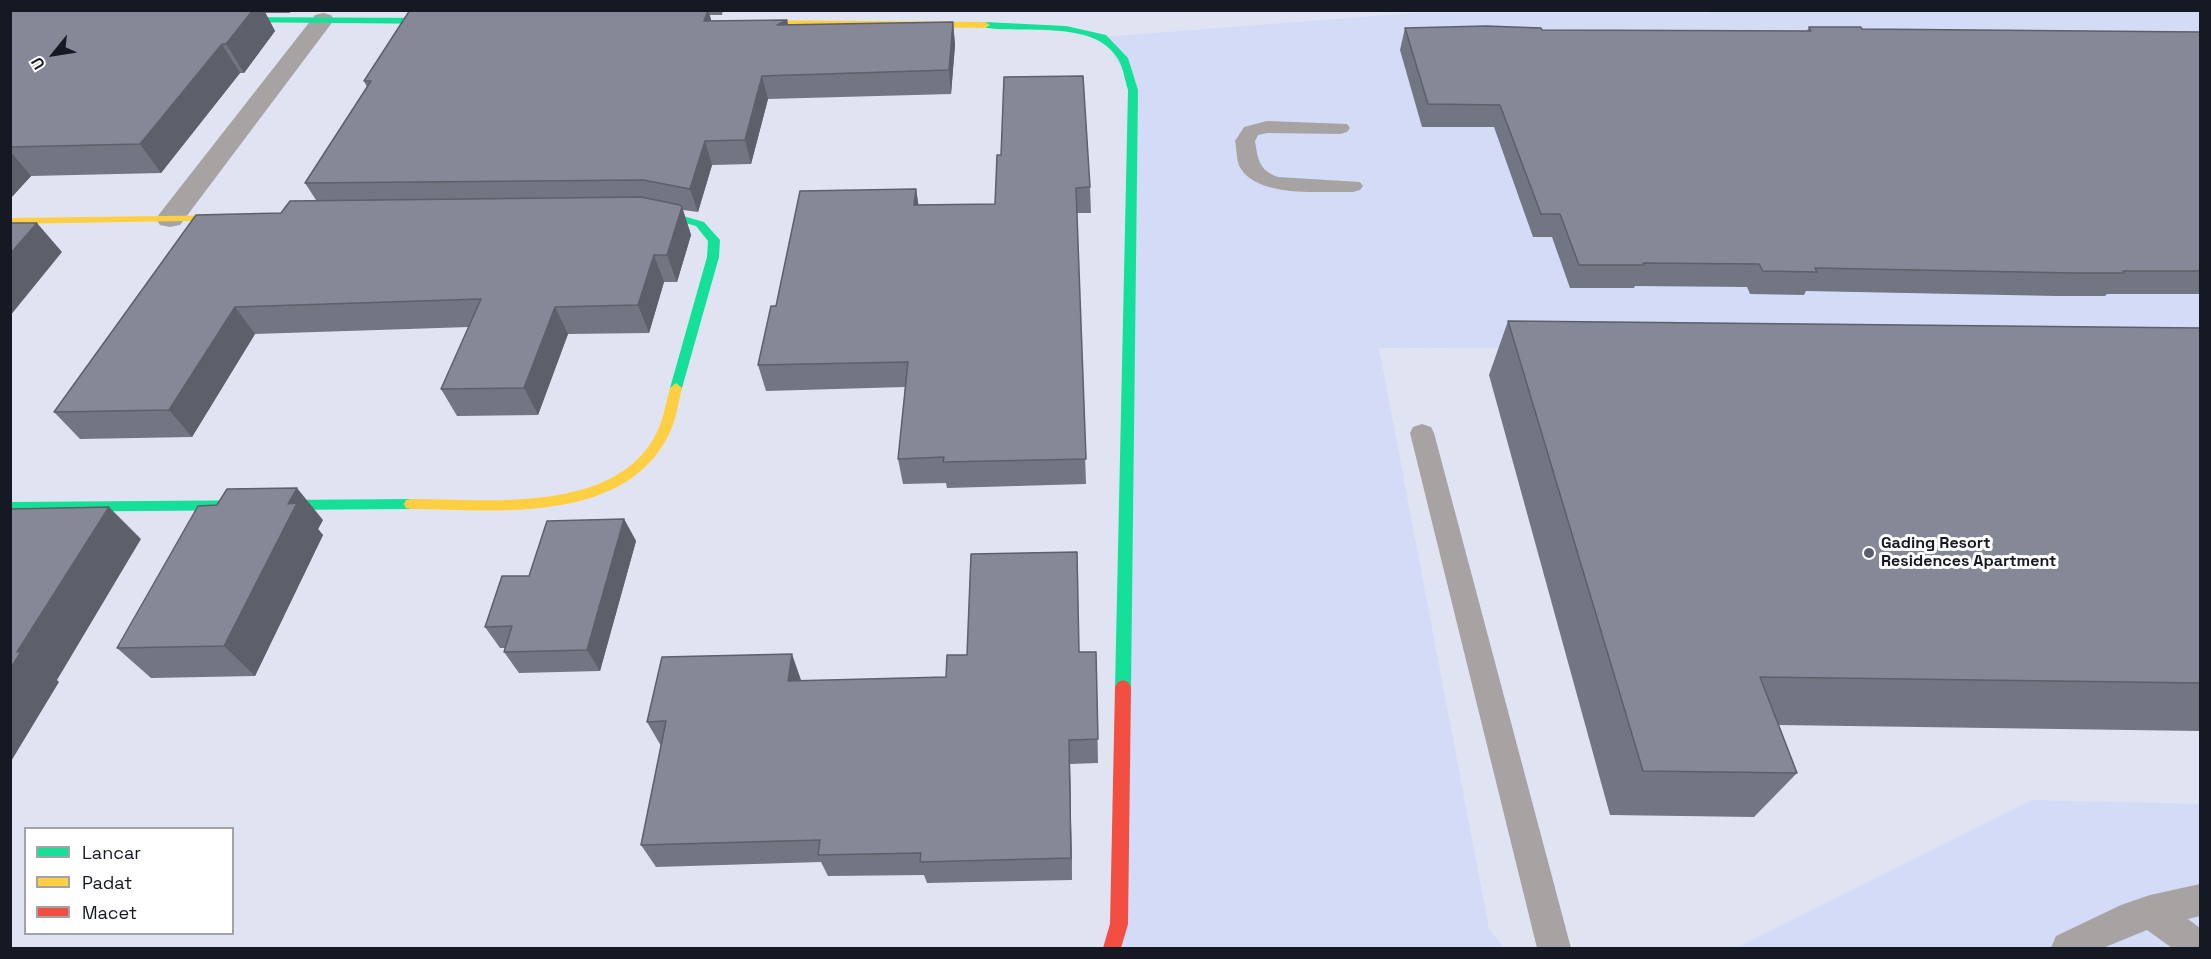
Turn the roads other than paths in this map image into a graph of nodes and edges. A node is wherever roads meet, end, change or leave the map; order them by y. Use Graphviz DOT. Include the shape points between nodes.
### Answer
graph roads {
  1 [pos="207,20"];
  2 [pos="322,20"];
  3 [pos="464,21"];
  4 [pos="734,23"];
  5 [pos="1340,128"];
  6 [pos="1353,186"];
  7 [pos="627,214"];
  8 [pos="252,218"];
  9 [pos="170,219"];
  10 [pos="10,220"];
  11 [pos="1422,433"];
  12 [pos="10,507"];
  13 [pos="2200,900"];
  14 [pos="2150,912"];
  15 [pos="1112,948"];
  16 [pos="1554,948"];
  17 [pos="2068,948"];
  18 [pos="2200,948"];
  1 -- 2 [label="street"];
  2 -- 3 [label="street"];
  2 -- 9 [label="street"];
  4 -- 15 [label="street" via="1056,28 1103,37 1122,58 1133,90 1119,924"];
  5 -- 6 [label="lane" via="1267,127 1251,131 1245,141 1249,166 1259,177 1276,183"];
  7 -- 12 [label="street" via="676,217 700,224 714,240 713,257 663,435 647,460 619,482 581,496 540,502"];
  8 -- 9 [label="street"];
  9 -- 10 [label="street"];
  11 -- 16 [label="lane"];
  13 -- 14 [label="lane"];
  14 -- 17 [label="lane"];
  14 -- 18 [label="lane"];
}
